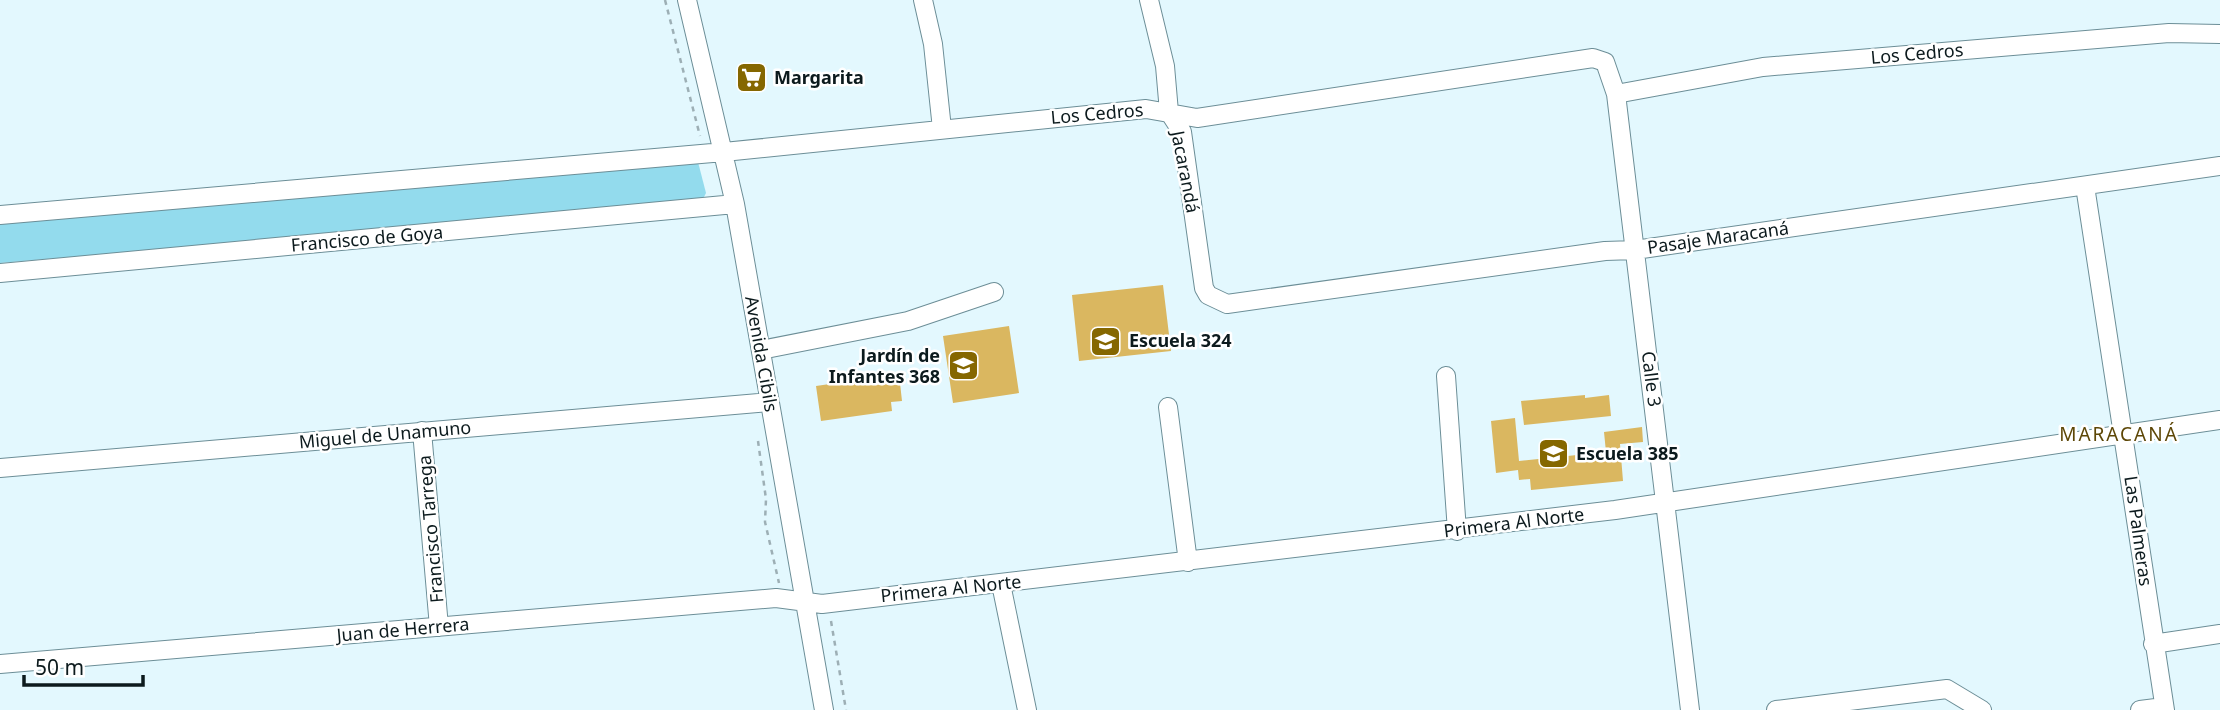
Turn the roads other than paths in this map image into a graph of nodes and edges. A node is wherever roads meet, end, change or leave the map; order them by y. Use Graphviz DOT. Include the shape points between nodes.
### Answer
graph roads {
  1 [pos="687,0"];
  2 [pos="923,0"];
  3 [pos="1149,0"];
  4 [pos="2220,34"];
  5 [pos="1593,58"];
  6 [pos="1616,94"];
  7 [pos="1169,112"];
  8 [pos="942,129"];
  9 [pos="724,152"];
  10 [pos="2220,166"];
  11 [pos="2085,186"];
  12 [pos="734,204"];
  13 [pos="0,215"];
  14 [pos="1634,250"];
  15 [pos="0,273"];
  16 [pos="993,292"];
  17 [pos="1216,300"];
  18 [pos="761,350"];
  19 [pos="1446,376"];
  20 [pos="770,402"];
  21 [pos="1168,407"];
  22 [pos="2220,420"];
  23 [pos="422,431"];
  24 [pos="2124,436"];
  25 [pos="0,468"];
  26 [pos="1667,502"];
  27 [pos="1457,531"];
  28 [pos="1188,562"];
  29 [pos="1001,584"];
  30 [pos="806,602"];
  31 [pos="439,627"];
  32 [pos="2220,634"];
  33 [pos="2153,644"];
  34 [pos="0,654"];
  35 [pos="0,664"];
  36 [pos="2164,708"];
  37 [pos="824,710"];
  38 [pos="1027,710"];
  39 [pos="1690,710"];
  40 [pos="1776,710"];
  41 [pos="1982,710"];
  42 [pos="2140,710"];
  1 -- 9 [label="street, Avenida Cibils"];
  2 -- 8 [label="street"];
  3 -- 7 [label="street, Jacarandá" via="1165,66"];
  4 -- 6 [label="street, Los Cedros" via="2169,33 1763,67"];
  5 -- 6 [label="street, Calle 3" via="1605,62"];
  5 -- 7 [label="street, Los Cedros" via="1197,118"];
  6 -- 14 [label="street, Calle 3"];
  7 -- 8 [label="street, Los Cedros" via="1146,108"];
  7 -- 17 [label="street, Jacarandá" via="1182,132 1204,288"];
  8 -- 9 [label="street, Los Cedros"];
  9 -- 12 [label="street, Avenida Cibils"];
  9 -- 13 [label="street"];
  10 -- 11 [label="street, Pasaje Maracaná"];
  11 -- 14 [label="street, Pasaje Maracaná"];
  11 -- 24 [label="street, Las Palmeras"];
  12 -- 15 [label="street, Francisco de Goya"];
  12 -- 18 [label="street, Avenida Cibils"];
  14 -- 17 [label="street, Pasaje Maracaná" via="1238,305"];
  14 -- 26 [label="street, Calle 3"];
  16 -- 18 [label="street" via="908,321"];
  18 -- 20 [label="street, Avenida Cibils"];
  19 -- 27 [label="street"];
  20 -- 23 [label="street, Miguel de Unamuno"];
  20 -- 30 [label="street, Avenida Cibils"];
  21 -- 28 [label="street"];
  22 -- 24 [label="street, Primera Al Norte"];
  23 -- 25 [label="street, Miguel de Unamuno"];
  23 -- 31 [label="street, Francisco Tarrega"];
  24 -- 26 [label="street, Primera Al Norte"];
  24 -- 33 [label="street, Las Palmeras"];
  26 -- 27 [label="street, Primera Al Norte"];
  26 -- 39 [label="street, Calle 3"];
  27 -- 28 [label="street, Primera Al Norte"];
  28 -- 29 [label="street, Primera Al Norte"];
  29 -- 30 [label="street, Primera Al Norte"];
  29 -- 38 [label="street"];
  30 -- 31 [label="street, Juan de Herrera" via="776,598"];
  30 -- 37 [label="street, Avenida Cibils"];
  31 -- 35 [label="street, Juan de Herrera"];
  32 -- 33 [label="street"];
  33 -- 36 [label="street, Las Palmeras"];
  34 -- 35 [label="street"];
  36 -- 42 [label="street"];
  40 -- 41 [label="street" via="1947,689"];
}
